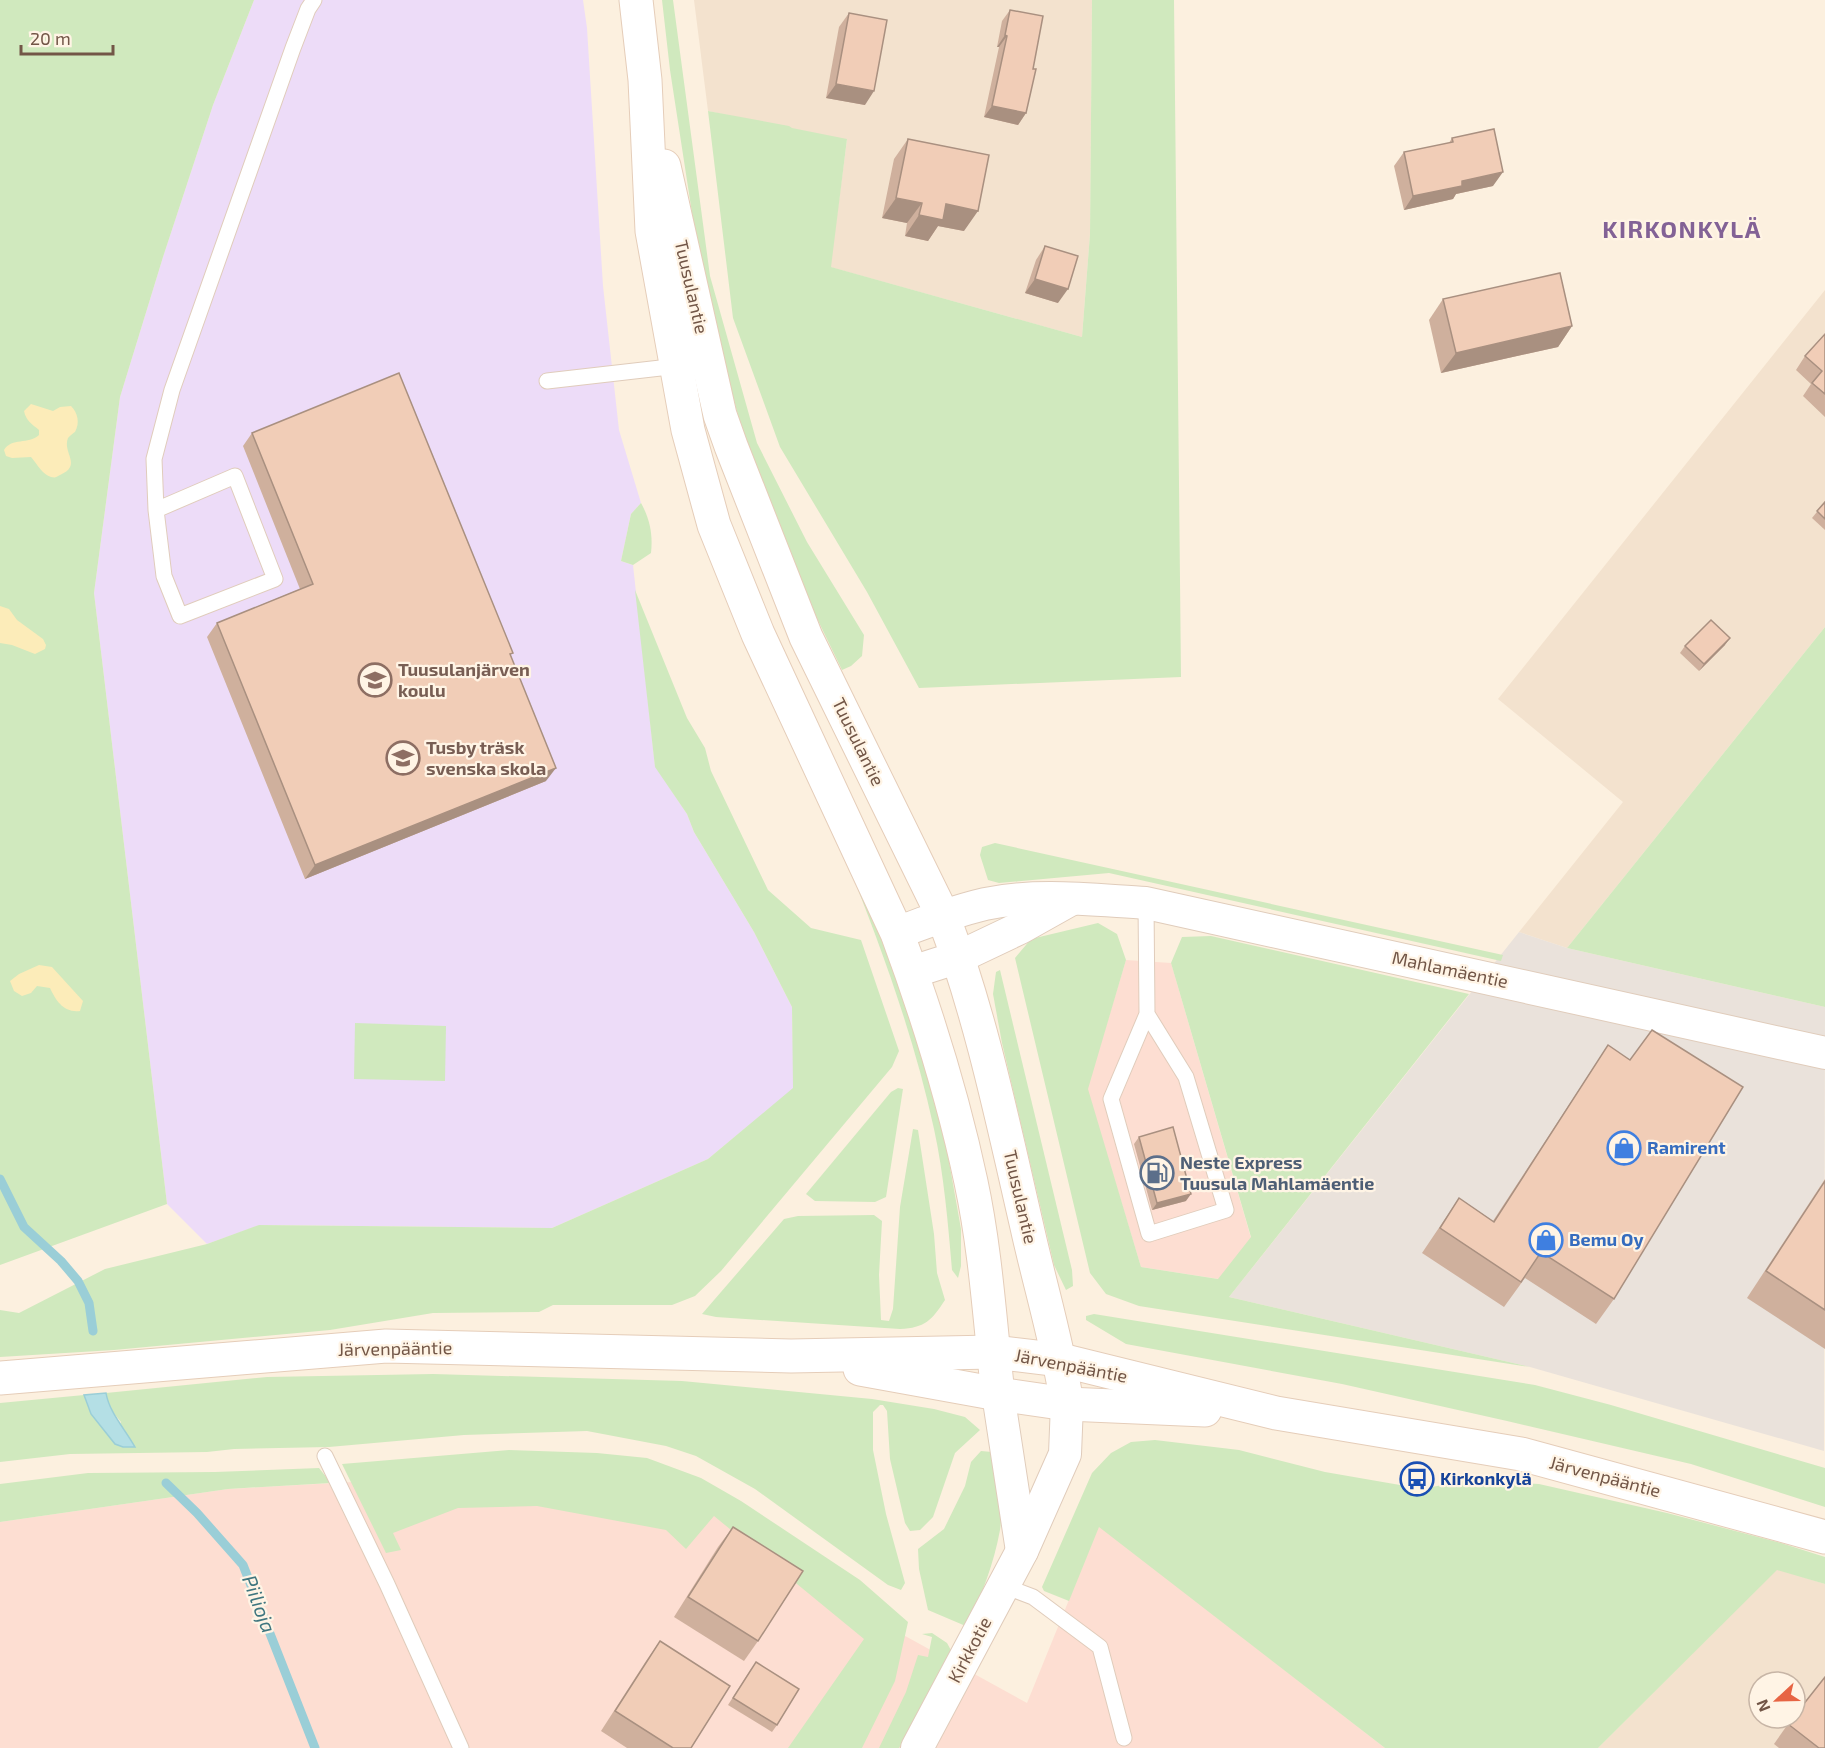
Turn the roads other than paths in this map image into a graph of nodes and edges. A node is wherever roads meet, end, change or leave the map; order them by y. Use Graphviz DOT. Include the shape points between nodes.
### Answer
graph roads {
  1 [pos="314,0"];
  2 [pos="636,0"];
  3 [pos="645,80"];
  4 [pos="708,361"];
  5 [pos="676,366"];
  6 [pos="547,381"];
  7 [pos="156,510"];
  8 [pos="1073,898"];
  9 [pos="1146,903"];
  10 [pos="943,916"];
  11 [pos="897,933"];
  12 [pos="959,957"];
  13 [pos="912,972"];
  14 [pos="1147,1014"];
  15 [pos="1825,1053"];
  16 [pos="993,1352"];
  17 [pos="791,1356"];
  18 [pos="1061,1360"];
  19 [pos="0,1378"];
  20 [pos="998,1394"];
  21 [pos="1067,1404"];
  22 [pos="1276,1413"];
  23 [pos="325,1456"];
  24 [pos="1825,1537"];
  25 [pos="1022,1551"];
  26 [pos="1004,1586"];
  27 [pos="1124,1738"];
  28 [pos="461,1748"];
  29 [pos="917,1748"];
  1 -- 7 [label="lane" via="293,48 172,390 154,459"];
  2 -- 3 [label="main road, Tuusulantie"];
  3 -- 4 [label="main road, Tuusulantie"];
  3 -- 5 [label="main road, Tuusulantie" via="652,231"];
  4 -- 5 [label="lane"];
  4 -- 10 [label="main road, Tuusulantie" via="731,446 806,636"];
  5 -- 6 [label="lane"];
  5 -- 11 [label="main road, Tuusulantie" via="688,430 714,525 758,634"];
  7 -- 7 [label="lane" via="164,576 180,616 275,579 235,476"];
  8 -- 9 [label="street, Mahlamäentie"];
  8 -- 10 [label="street, Mahlamäentie" via="1010,900"];
  8 -- 12 [label="street"];
  9 -- 14 [label="lane"];
  9 -- 15 [label="street, Mahlamäentie"];
  10 -- 11 [label="street, Mahlamäentie"];
  10 -- 12 [label="main road, Tuusulantie"];
  11 -- 13 [label="main road, Tuusulantie"];
  12 -- 13 [label="street"];
  12 -- 18 [label="main road, Tuusulantie"];
  13 -- 16 [label="main road, Tuusulantie" via="942,1067 971,1183"];
  14 -- 14 [label="lane" via="1111,1099 1149,1233 1226,1210 1186,1077"];
  16 -- 17 [label="main road, Järvenpääntie"];
  16 -- 18 [label="main road, Järvenpääntie"];
  16 -- 20 [label="main road, Tuusulantie"];
  17 -- 19 [label="main road, Järvenpääntie" via="386,1346"];
  17 -- 20 [label="main road, Järvenpääntie"];
  18 -- 21 [label="main road, Tuusulantie"];
  18 -- 22 [label="main road, Järvenpääntie"];
  20 -- 21 [label="main road, Järvenpääntie"];
  20 -- 25 [label="street"];
  21 -- 22 [label="main road, Järvenpääntie"];
  21 -- 25 [label="street, Kirkkotie" via="1065,1454"];
  22 -- 24 [label="main road, Järvenpääntie" via="1521,1454"];
  23 -- 28 [label="lane"];
  25 -- 26 [label="street, Kirkkotie"];
  26 -- 27 [label="lane" via="1033,1597 1100,1647"];
  26 -- 29 [label="street, Kirkkotie"];
}
